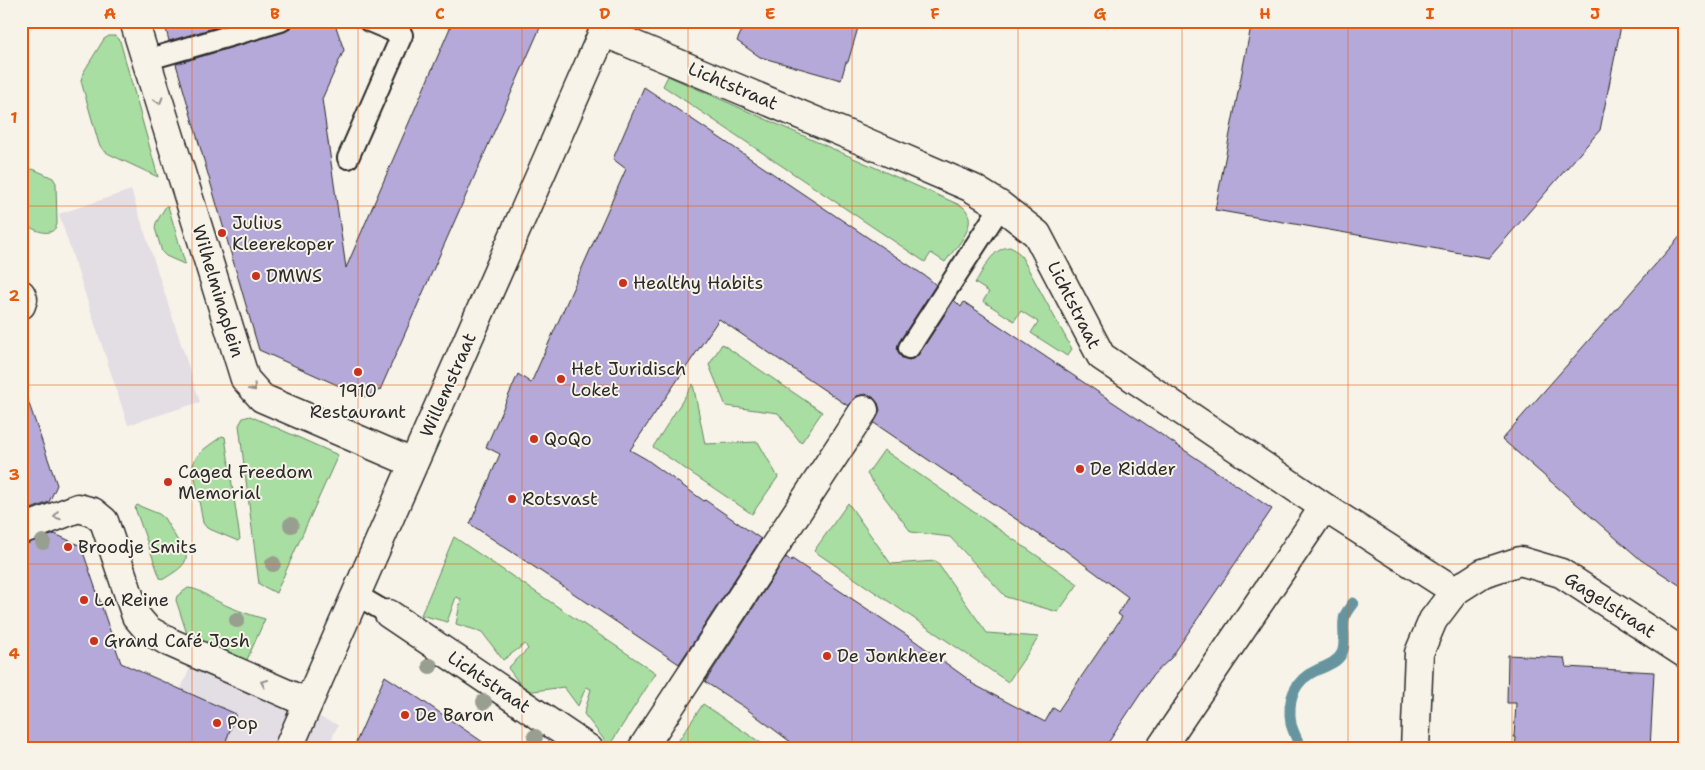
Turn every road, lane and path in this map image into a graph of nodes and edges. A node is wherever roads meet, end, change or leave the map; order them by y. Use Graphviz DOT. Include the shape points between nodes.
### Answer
graph roads {
  1 [pos="134,21"];
  2 [pos="282,21"];
  3 [pos="369,21"];
  4 [pos="606,26"];
  5 [pos="146,60"];
  6 [pos="348,158"];
  7 [pos="1001,206"];
  8 [pos="21,294"];
  9 [pos="21,305"];
  10 [pos="909,348"];
  11 [pos="864,410"];
  12 [pos="413,463"];
  13 [pos="1324,507"];
  14 [pos="21,530"];
  15 [pos="1455,591"];
  16 [pos="355,594"];
  17 [pos="389,614"];
  18 [pos="1684,653"];
  19 [pos="308,703"];
  20 [pos="288,749"];
  21 [pos="589,749"];
  22 [pos="642,749"];
  23 [pos="1160,749"];
  24 [pos="1415,749"];
  1 -- 5 [label="street, Wilhelminaplein"];
  2 -- 5 [label="lane"];
  3 -- 6 [label="lane" via="402,35"];
  4 -- 7 [label="street, Lichtstraat" via="972,188"];
  4 -- 12 [label="street, Willemstraat"];
  5 -- 12 [label="street, Wilhelminaplein, one-way" via="245,379 262,398"];
  7 -- 10 [label="lane"];
  7 -- 13 [label="street, Lichtstraat" via="1038,234 1101,356"];
  8 -- 9 [label="street"];
  11 -- 22 [label="street"];
  12 -- 16 [label="street, Willemstraat"];
  13 -- 15 [label="street"];
  13 -- 23 [label="street"];
  19 -- 14 [label="street, one-way" via="148,630 136,616 104,521 93,512 78,508"];
  15 -- 18 [label="street, Gagelstraat" via="1483,573 1520,561 1561,572"];
  15 -- 24 [label="street" via="1433,620 1419,654"];
  16 -- 17 [label="lane"];
  16 -- 19 [label="street, Willemstraat"];
  17 -- 21 [label="street, Lichtstraat"];
  19 -- 20 [label="street, Willemstraat"];
}
